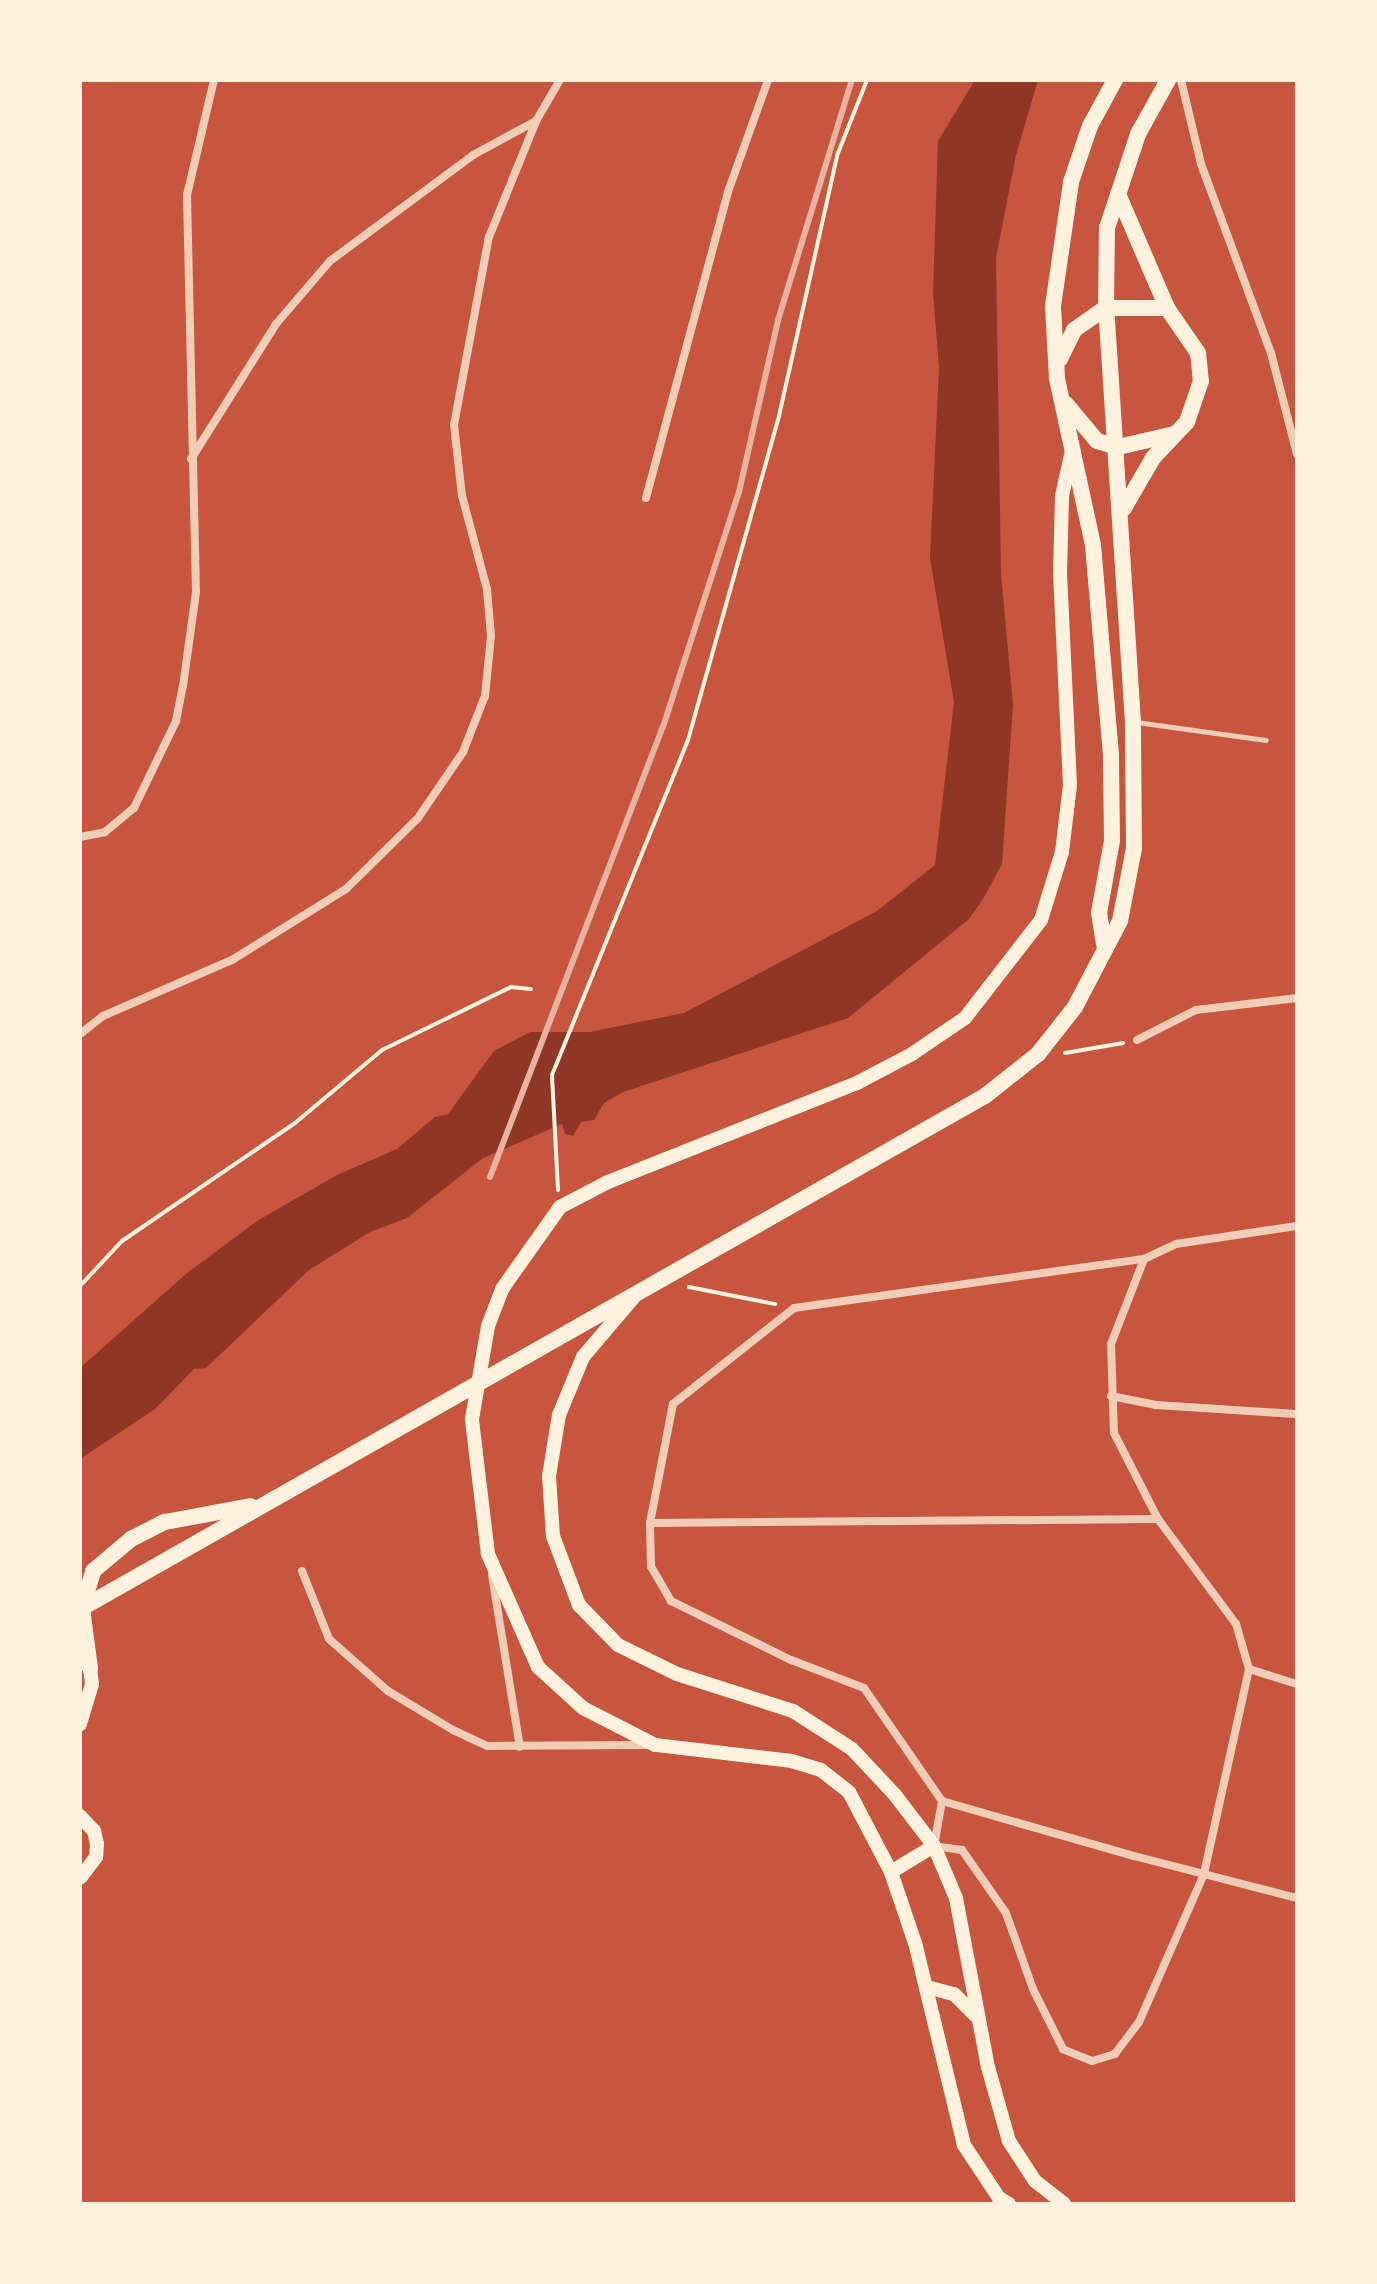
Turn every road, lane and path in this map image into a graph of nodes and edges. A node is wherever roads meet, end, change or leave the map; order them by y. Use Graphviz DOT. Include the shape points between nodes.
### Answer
graph roads {
  1 [pos="214,80"];
  2 [pos="560,80"];
  3 [pos="768,80"];
  4 [pos="867,80"];
  5 [pos="1115,80"];
  6 [pos="1168,80"];
  7 [pos="1181,80"];
  8 [pos="536,121"];
  9 [pos="1118,194"];
  10 [pos="1106,308"];
  11 [pos="1167,308"];
  12 [pos="1057,378"];
  13 [pos="1176,434"];
  14 [pos="1118,447"];
  15 [pos="1072,451"];
  16 [pos="1297,454"];
  17 [pos="191,460"];
  18 [pos="646,498"];
  19 [pos="1122,513"];
  20 [pos="1106,700"];
  21 [pos="1133,722"];
  22 [pos="1266,740"];
  23 [pos="80,837"];
  24 [pos="1104,944"];
  25 [pos="531,989"];
  26 [pos="1297,998"];
  27 [pos="80,1034"];
  28 [pos="1137,1040"];
  29 [pos="1038,1054"];
  30 [pos="557,1180"];
  31 [pos="1297,1226"];
  32 [pos="1144,1259"];
  33 [pos="659,1281"];
  34 [pos="80,1286"];
  35 [pos="636,1293"];
  36 [pos="794,1308"];
  37 [pos="1111,1396"];
  38 [pos="1297,1414"];
  39 [pos="257,1506"];
  40 [pos="1158,1519"];
  41 [pos="650,1523"];
  42 [pos="488,1554"];
  43 [pos="302,1571"];
  44 [pos="81,1608"];
  45 [pos="85,1663"];
  46 [pos="1249,1669"];
  47 [pos="1297,1684"];
  48 [pos="80,1724"];
  49 [pos="655,1745"];
  50 [pos="520,1747"];
  51 [pos="942,1801"];
  52 [pos="80,1816"];
  53 [pos="934,1846"];
  54 [pos="891,1872"];
  55 [pos="1204,1874"];
  56 [pos="80,1878"];
  57 [pos="1297,1898"];
  58 [pos="927,1987"];
  59 [pos="980,2026"];
  60 [pos="1009,2204"];
  61 [pos="1064,2204"];
  1 -- 17 [label="street" via="187,195"];
  2 -- 8 [label="street"];
  3 -- 18 [label="street" via="729,189"];
  4 -- 30 [label="path" via="838,153 779,416 688,740 552,1075"];
  5 -- 12 [label="highway" via="1090,126 1060,238 1053,306"];
  6 -- 9 [label="highway" via="1138,134"];
  7 -- 16 [label="street" via="1201,164 1271,353"];
  8 -- 17 [label="street" via="473,155 330,261 276,324"];
  8 -- 27 [label="street" via="489,237 454,425 462,496 487,589 491,636 485,696 463,752 418,818 346,889 232,960 103,1016"];
  9 -- 10 [label="highway" via="1107,228"];
  9 -- 11 [label="highway"];
  10 -- 11 [label="highway"];
  10 -- 12 [label="highway" via="1074,330 1062,347"];
  10 -- 14 [label="highway"];
  11 -- 13 [label="highway" via="1198,353 1201,381 1187,422"];
  12 -- 14 [label="highway" via="1081,428 1097,441"];
  12 -- 15 [label="highway"];
  13 -- 14 [label="highway"];
  13 -- 19 [label="highway" via="1133,486"];
  14 -- 19 [label="highway"];
  15 -- 20 [label="highway" via="1093,545"];
  15 -- 42 [label="main road" via="1062,496 1060,574 1070,785 1062,852 1041,920 965,1018 912,1054 857,1083 608,1182 560,1207 524,1252 488,1326 472,1419"];
  17 -- 23 [label="street" via="196,592 176,721 134,808 105,832"];
  19 -- 21 [label="highway"];
  20 -- 21 [label="highway"];
  20 -- 24 [label="highway" via="1113,803 1099,913"];
  21 -- 22 [label="lane"];
  21 -- 24 [label="highway" via="1134,848 1120,921"];
  24 -- 29 [label="highway" via="1075,1007"];
  25 -- 34 [label="path" via="511,987 382,1050 295,1123 122,1241"];
  26 -- 28 [label="street" via="1196,1010"];
  28 -- 29 [label="path"];
  29 -- 33 [label="highway" via="985,1096"];
  31 -- 32 [label="street" via="1176,1244"];
  32 -- 36 [label="street"];
  32 -- 37 [label="street" via="1111,1344"];
  33 -- 35 [label="highway"];
  33 -- 36 [label="path"];
  35 -- 39 [label="highway"];
  35 -- 53 [label="main road" via="583,1357 559,1415 549,1476 553,1536 579,1605 618,1645 677,1674 793,1711 852,1749"];
  36 -- 41 [label="street" via="673,1404"];
  37 -- 38 [label="street" via="1156,1405"];
  37 -- 40 [label="street" via="1114,1433"];
  39 -- 44 [label="highway"];
  39 -- 44 [label="highway" via="197,1512 131,1539 93,1571"];
  40 -- 41 [label="street"];
  40 -- 46 [label="street" via="1236,1624"];
  41 -- 51 [label="street" via="651,1567 671,1601 791,1660 864,1688"];
  42 -- 49 [label="main road" via="538,1667 583,1708"];
  42 -- 50 [label="street"];
  43 -- 50 [label="street" via="329,1639 388,1691 488,1746"];
  44 -- 45 [label="highway"];
  45 -- 48 [label="main road" via="90,1700"];
  46 -- 47 [label="street"];
  46 -- 55 [label="street"];
  49 -- 50 [label="street"];
  49 -- 54 [label="main road" via="792,1761 821,1770 849,1792"];
  51 -- 53 [label="street"];
  51 -- 55 [label="street"];
  52 -- 56 [label="main road" via="94,1831 97,1844 96,1857"];
  53 -- 54 [label="main road"];
  53 -- 55 [label="street" via="962,1850 1006,1913 1033,1989 1063,2049 1092,2061 1115,2054 1139,2022"];
  53 -- 59 [label="main road" via="956,1898"];
  54 -- 58 [label="main road"];
  55 -- 57 [label="street"];
  58 -- 59 [label="main road" via="966,2003"];
  58 -- 60 [label="main road" via="964,2145 999,2198"];
  59 -- 61 [label="main road" via="1009,2141 1035,2181"];
}
